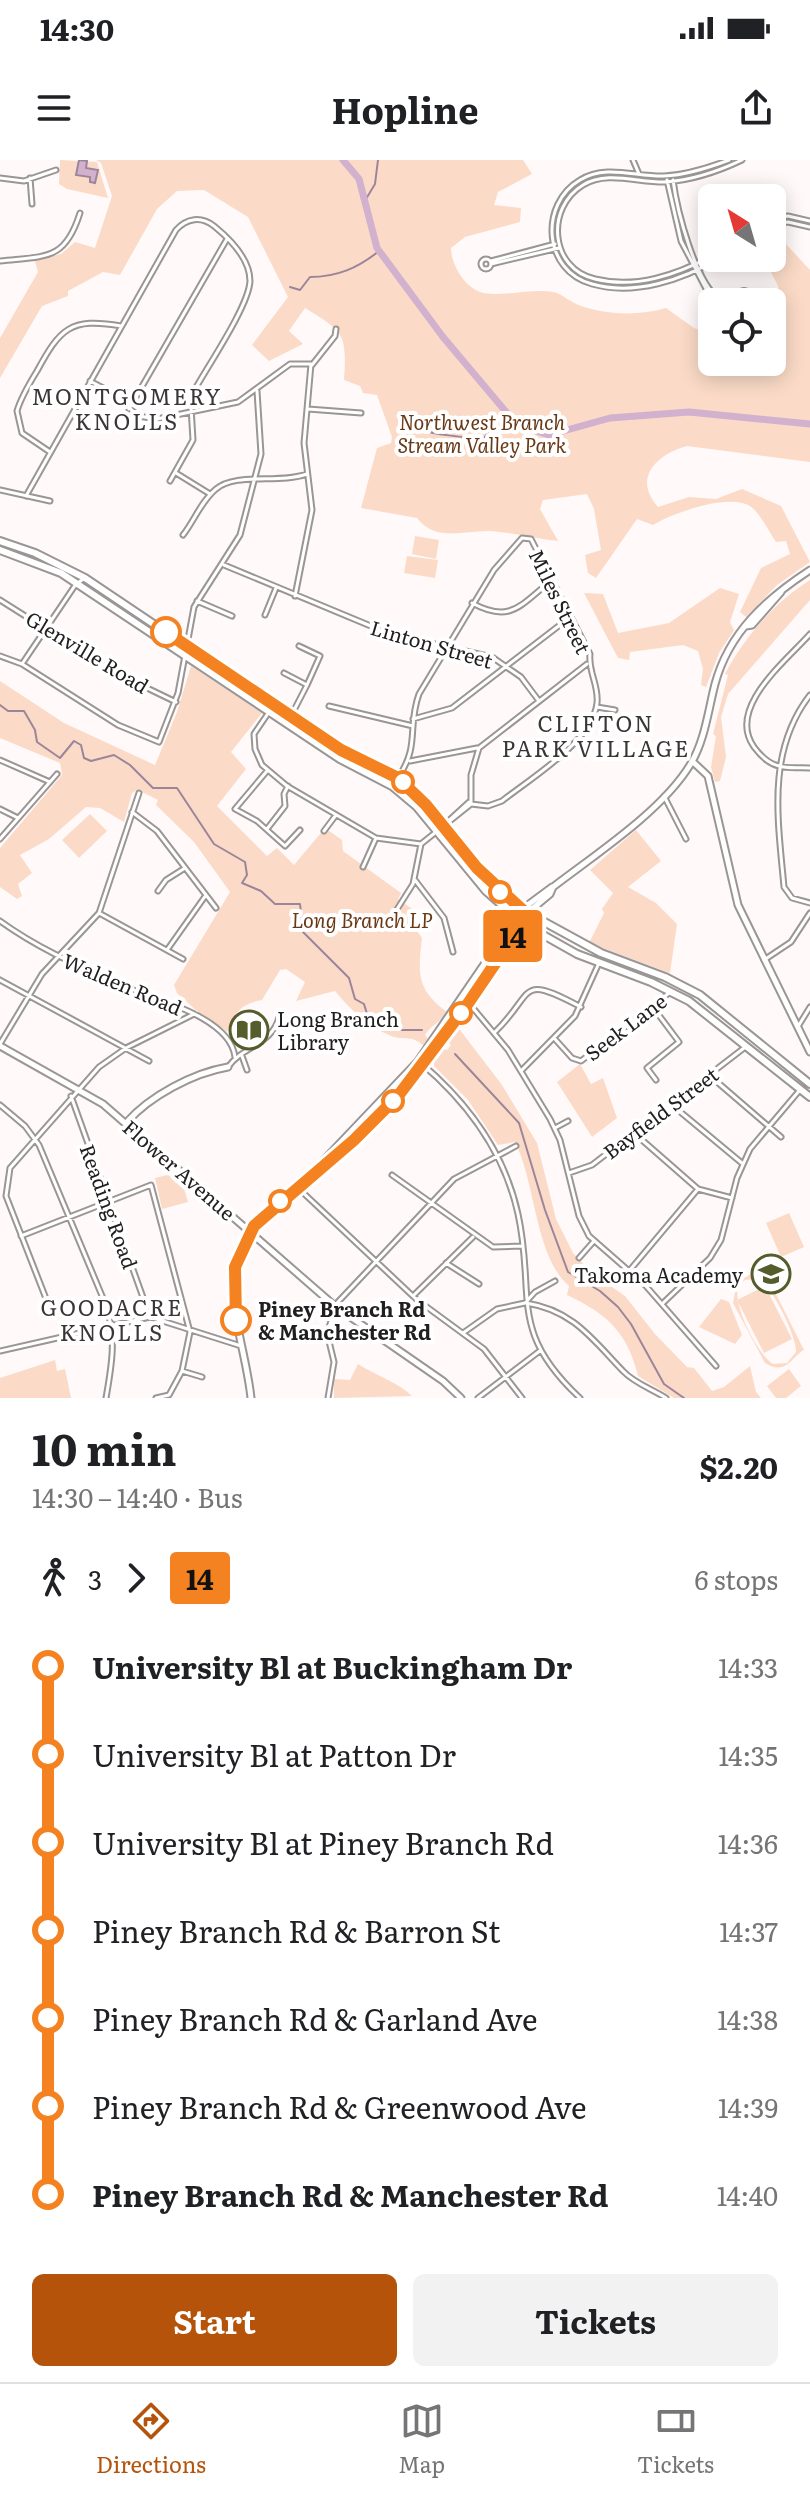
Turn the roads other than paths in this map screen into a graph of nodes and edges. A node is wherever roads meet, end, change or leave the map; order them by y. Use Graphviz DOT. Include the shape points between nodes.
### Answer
graph roads {
  1 [pos="633,160"];
  2 [pos="729,160"];
  3 [pos="742,160"];
  4 [pos="56,170"];
  5 [pos="639,175"];
  6 [pos="671,177"];
  7 [pos="0,178"];
  8 [pos="30,178"];
  9 [pos="641,181"];
  10 [pos="668,182"];
  11 [pos="565,197"];
  12 [pos="32,204"];
  13 [pos="80,213"];
  14 [pos="786,216"];
  15 [pos="810,221"];
  16 [pos="786,222"];
  17 [pos="810,227"];
  18 [pos="228,238"];
  19 [pos="556,247"];
  20 [pos="0,261"];
  21 [pos="491,263"];
  22 [pos="697,267"];
  23 [pos="707,288"];
  24 [pos="710,288"];
  25 [pos="121,326"];
  26 [pos="336,329"];
  27 [pos="312,365"];
  28 [pos="90,381"];
  29 [pos="257,391"];
  30 [pos="129,409"];
  31 [pos="308,409"];
  32 [pos="191,412"];
  33 [pos="361,413"];
  34 [pos="50,452"];
  35 [pos="175,473"];
  36 [pos="307,474"];
  37 [pos="170,481"];
  38 [pos="254,481"];
  39 [pos="0,490"];
  40 [pos="210,494"];
  41 [pos="26,496"];
  42 [pos="50,501"];
  43 [pos="183,535"];
  44 [pos="0,541"];
  45 [pos="0,550"];
  46 [pos="224,565"];
  47 [pos="810,570"];
  48 [pos="85,578"];
  49 [pos="552,581"];
  50 [pos="76,584"];
  51 [pos="276,588"];
  52 [pos="295,596"];
  53 [pos="0,600"];
  54 [pos="197,601"];
  55 [pos="472,603"];
  56 [pos="265,615"];
  57 [pos="232,616"];
  58 [pos="570,617"];
  59 [pos="48,627"];
  60 [pos="810,634"];
  61 [pos="299,646"];
  62 [pos="188,647"];
  63 [pos="447,647"];
  64 [pos="0,656"];
  65 [pos="186,656"];
  66 [pos="589,662"];
  67 [pos="22,664"];
  68 [pos="507,665"];
  69 [pos="284,673"];
  70 [pos="307,685"];
  71 [pos="810,695"];
  72 [pos="539,701"];
  73 [pos="176,702"];
  74 [pos="329,706"];
  75 [pos="597,707"];
  76 [pos="615,710"];
  77 [pos="269,712"];
  78 [pos="291,716"];
  79 [pos="413,719"];
  80 [pos="413,726"];
  81 [pos="479,748"];
  82 [pos="0,760"];
  83 [pos="410,761"];
  84 [pos="692,761"];
  85 [pos="779,766"];
  86 [pos="810,768"];
  87 [pos="267,771"];
  88 [pos="57,774"];
  89 [pos="398,778"];
  90 [pos="50,782"];
  91 [pos="288,786"];
  92 [pos="139,793"];
  93 [pos="664,796"];
  94 [pos="470,803"];
  95 [pos="0,809"];
  96 [pos="132,812"];
  97 [pos="336,815"];
  98 [pos="18,818"];
  99 [pos="444,825"];
  100 [pos="267,829"];
  101 [pos="300,830"];
  102 [pos="324,831"];
  103 [pos="437,831"];
  104 [pos="376,838"];
  105 [pos="0,839"];
  106 [pos="686,839"];
  107 [pos="421,844"];
  108 [pos="186,867"];
  109 [pos="363,867"];
  110 [pos="414,879"];
  111 [pos="158,891"];
  112 [pos="206,895"];
  113 [pos="810,903"];
  114 [pos="216,908"];
  115 [pos="524,912"];
  116 [pos="99,913"];
  117 [pos="810,913"];
  118 [pos="394,914"];
  119 [pos="515,917"];
  120 [pos="0,921"];
  121 [pos="522,923"];
  122 [pos="167,950"];
  123 [pos="453,952"];
  124 [pos="57,956"];
  125 [pos="183,959"];
  126 [pos="764,960"];
  127 [pos="599,963"];
  128 [pos="0,980"];
  129 [pos="672,991"];
  130 [pos="28,995"];
  131 [pos="463,996"];
  132 [pos="469,1002"];
  133 [pos="652,1006"];
  134 [pos="581,1007"];
  135 [pos="810,1007"];
  136 [pos="280,1013"];
  137 [pos="194,1014"];
  138 [pos="797,1028"];
  139 [pos="495,1032"];
  140 [pos="554,1038"];
  141 [pos="748,1044"];
  142 [pos="0,1045"];
  143 [pos="126,1048"];
  144 [pos="810,1052"];
  145 [pos="242,1056"];
  146 [pos="235,1057"];
  147 [pos="149,1061"];
  148 [pos="421,1063"];
  149 [pos="228,1067"];
  150 [pos="247,1070"];
  151 [pos="521,1071"];
  152 [pos="709,1075"];
  153 [pos="656,1080"];
  154 [pos="810,1084"];
  155 [pos="77,1089"];
  156 [pos="801,1089"];
  157 [pos="71,1096"];
  158 [pos="810,1097"];
  159 [pos="672,1104"];
  160 [pos="0,1105"];
  161 [pos="568,1121"];
  162 [pos="127,1122"];
  163 [pos="767,1126"];
  164 [pos="555,1128"];
  165 [pos="634,1133"];
  166 [pos="781,1137"];
  167 [pos="34,1138"];
  168 [pos="516,1146"];
  169 [pos="497,1155"];
  170 [pos="743,1164"];
  171 [pos="569,1173"];
  172 [pos="392,1175"];
  173 [pos="297,1187"];
  174 [pos="698,1189"];
  175 [pos="732,1198"];
  176 [pos="109,1201"];
  177 [pos="431,1204"];
  178 [pos="69,1216"];
  179 [pos="251,1231"];
  180 [pos="21,1236"];
  181 [pos="474,1236"];
  182 [pos="594,1241"];
  183 [pos="522,1246"];
  184 [pos="579,1258"];
  185 [pos="374,1260"];
  186 [pos="446,1263"];
  187 [pos="630,1270"];
  188 [pos="555,1281"];
  189 [pos="479,1284"];
  190 [pos="45,1296"];
  191 [pos="413,1296"];
  192 [pos="525,1303"];
  193 [pos="662,1304"];
  194 [pos="336,1307"];
  195 [pos="150,1317"];
  196 [pos="113,1324"];
  197 [pos="189,1328"];
  198 [pos="463,1333"];
  199 [pos="241,1346"];
  200 [pos="541,1350"];
  201 [pos="0,1351"];
  202 [pos="716,1366"];
  203 [pos="182,1371"];
  204 [pos="506,1376"];
  205 [pos="202,1377"];
  206 [pos="251,1397"];
  207 [pos="106,1398"];
  208 [pos="156,1398"];
  209 [pos="328,1398"];
  210 [pos="461,1398"];
  211 [pos="478,1398"];
  212 [pos="522,1398"];
  213 [pos="580,1398"];
  214 [pos="666,1398"];
  1 -- 5 [label="street"];
  2 -- 6 [label="street"];
  3 -- 6 [label="street" via="704,175"];
  4 -- 8 [label="street"];
  5 -- 6 [label="street"];
  5 -- 9 [label="street"];
  5 -- 11 [label="street" via="594,173 578,181"];
  6 -- 10 [label="street"];
  6 -- 22 [label="street"];
  7 -- 8 [label="street"];
  8 -- 12 [label="street"];
  9 -- 10 [label="street"];
  9 -- 11 [label="street" via="596,179"];
  10 -- 22 [label="street" via="675,223"];
  11 -- 19 [label="street" via="553,217"];
  13 -- 20 [label="street" via="71,240 60,250"];
  14 -- 15 [label="street"];
  16 -- 17 [label="street"];
  18 -- 25 [label="street" via="197,220 176,230"];
  18 -- 30 [label="street"];
  18 -- 32 [label="street" via="246,265 250,284 194,391"];
  19 -- 21 [label="street"];
  19 -- 22 [label="street" via="573,275 593,285 639,287"];
  22 -- 23 [label="street"];
  22 -- 24 [label="street"];
  25 -- 28 [label="street"];
  25 -- 34 [label="street" via="77,324 52,343 17,411 22,433"];
  26 -- 27 [label="street"];
  27 -- 29 [label="street" via="290,364"];
  27 -- 31 [label="street"];
  28 -- 30 [label="street" via="115,394"];
  28 -- 34 [label="street"];
  29 -- 32 [label="street" via="238,402"];
  29 -- 38 [label="street" via="262,439"];
  30 -- 32 [label="street" via="149,419"];
  31 -- 33 [label="street"];
  31 -- 36 [label="street"];
  32 -- 35 [label="street" via="193,440"];
  34 -- 41 [label="street"];
  35 -- 37 [label="street"];
  35 -- 40 [label="street"];
  36 -- 38 [label="street" via="286,481"];
  36 -- 52 [label="street" via="315,493"];
  38 -- 40 [label="street" via="225,482"];
  38 -- 46 [label="street" via="240,535"];
  39 -- 41 [label="street"];
  40 -- 43 [label="street"];
  41 -- 42 [label="street"];
  44 -- 48 [label="main road"];
  45 -- 50 [label="main road" via="45,565"];
  46 -- 51 [label="street, Linton Street"];
  46 -- 54 [label="street"];
  47 -- 84 [label="main road" via="771,598 724,658"];
  48 -- 50 [label="street"];
  48 -- 62 [label="main road"];
  49 -- 55 [label="street" via="503,614"];
  49 -- 55 [label="street, Miles Street" via="531,539 522,538"];
  49 -- 58 [label="street, Miles Street"];
  50 -- 59 [label="street"];
  50 -- 65 [label="main road"];
  51 -- 52 [label="street, Linton Street"];
  51 -- 56 [label="street"];
  52 -- 63 [label="street, Linton Street" via="390,634"];
  53 -- 59 [label="street, Glenville Road"];
  54 -- 57 [label="street"];
  54 -- 62 [label="street"];
  55 -- 63 [label="street"];
  58 -- 66 [label="street, Miles Street" via="590,654"];
  58 -- 68 [label="street"];
  59 -- 67 [label="street"];
  59 -- 73 [label="street, Glenville Road" via="114,672"];
  60 -- 85 [label="street" via="755,697 746,724 752,745"];
  61 -- 70 [label="street" via="320,656"];
  62 -- 65 [label="street"];
  62 -- 78 [label="main road"];
  63 -- 68 [label="street, Linton Street"];
  63 -- 79 [label="street" via="419,694"];
  64 -- 67 [label="street"];
  65 -- 73 [label="street"];
  65 -- 77 [label="main road"];
  66 -- 72 [label="street"];
  66 -- 75 [label="street, Miles Street"];
  67 -- 73 [label="street" via="92,711 159,742"];
  68 -- 72 [label="street, Linton Street"];
  68 -- 79 [label="street" via="452,708"];
  69 -- 70 [label="street"];
  70 -- 78 [label="street"];
  71 -- 85 [label="street" via="788,731"];
  72 -- 81 [label="street"];
  74 -- 80 [label="street"];
  75 -- 76 [label="street"];
  75 -- 94 [label="street" via="583,736 502,801 488,806"];
  77 -- 87 [label="street" via="254,734 257,756"];
  77 -- 103 [label="main road" via="392,786"];
  78 -- 89 [label="main road" via="341,750"];
  79 -- 80 [label="street"];
  80 -- 83 [label="street"];
  81 -- 83 [label="street"];
  81 -- 94 [label="street"];
  82 -- 90 [label="street"];
  83 -- 89 [label="street"];
  84 -- 93 [label="main road"];
  84 -- 126 [label="main road" via="706,772 729,877"];
  85 -- 86 [label="street"];
  85 -- 113 [label="street" via="784,887 792,898"];
  87 -- 91 [label="street"];
  87 -- 100 [label="street" via="235,809"];
  88 -- 90 [label="street"];
  89 -- 99 [label="main road"];
  90 -- 98 [label="street"];
  91 -- 97 [label="street"];
  91 -- 100 [label="street" via="285,806"];
  92 -- 96 [label="street"];
  93 -- 106 [label="street"];
  93 -- 115 [label="main road"];
  94 -- 99 [label="street"];
  95 -- 98 [label="street"];
  96 -- 108 [label="street" via="157,831"];
  96 -- 116 [label="street"];
  97 -- 102 [label="street"];
  97 -- 104 [label="street"];
  98 -- 105 [label="street"];
  99 -- 103 [label="street"];
  99 -- 115 [label="main road" via="477,868"];
  100 -- 101 [label="street" via="285,846"];
  103 -- 107 [label="street"];
  103 -- 119 [label="main road" via="486,891"];
  104 -- 107 [label="street"];
  104 -- 109 [label="street"];
  107 -- 110 [label="street"];
  108 -- 111 [label="street"];
  108 -- 112 [label="street"];
  110 -- 118 [label="street"];
  110 -- 123 [label="street" via="444,918"];
  112 -- 114 [label="street"];
  112 -- 122 [label="street"];
  115 -- 119 [label="main road"];
  115 -- 121 [label="main road"];
  115 -- 154 [label="main road" via="601,953 700,995"];
  116 -- 122 [label="street"];
  116 -- 124 [label="street"];
  117 -- 126 [label="street" via="791,942"];
  119 -- 121 [label="main road"];
  119 -- 131 [label="main road"];
  120 -- 124 [label="street, Walden Road"];
  121 -- 127 [label="main road"];
  121 -- 132 [label="main road"];
  122 -- 125 [label="street"];
  124 -- 130 [label="street"];
  124 -- 137 [label="street, Walden Road"];
  126 -- 138 [label="main road"];
  127 -- 129 [label="main road"];
  127 -- 134 [label="street"];
  128 -- 130 [label="street"];
  129 -- 133 [label="street, Seek Lane"];
  129 -- 141 [label="main road"];
  130 -- 142 [label="street"];
  130 -- 143 [label="street"];
  131 -- 132 [label="street"];
  131 -- 148 [label="main road"];
  132 -- 139 [label="street"];
  132 -- 148 [label="main road"];
  133 -- 140 [label="street, Seek Lane" via="577,1061"];
  133 -- 153 [label="street" via="679,1042 647,1068"];
  134 -- 139 [label="street" via="550,991 532,989"];
  134 -- 140 [label="street"];
  135 -- 138 [label="street"];
  136 -- 145 [label="street" via="266,1040"];
  137 -- 143 [label="street"];
  137 -- 146 [label="street, Walden Road" via="228,1042"];
  138 -- 144 [label="main road"];
  139 -- 151 [label="street"];
  140 -- 151 [label="street"];
  141 -- 152 [label="street, Bayfield Street"];
  141 -- 156 [label="main road"];
  142 -- 155 [label="main road, Flower Avenue"];
  143 -- 147 [label="street"];
  143 -- 155 [label="street"];
  145 -- 146 [label="street"];
  145 -- 150 [label="street"];
  146 -- 149 [label="street"];
  148 -- 169 [label="street" via="480,1127"];
  148 -- 173 [label="main road" via="383,1113"];
  149 -- 162 [label="main road" via="150,1100"];
  151 -- 164 [label="street"];
  152 -- 159 [label="street, Bayfield Street"];
  152 -- 163 [label="street"];
  155 -- 157 [label="street"];
  155 -- 162 [label="main road, Flower Avenue"];
  156 -- 158 [label="main road"];
  156 -- 163 [label="street"];
  157 -- 167 [label="street"];
  157 -- 176 [label="street, Reading Road"];
  159 -- 165 [label="street, Bayfield Street"];
  159 -- 170 [label="street"];
  160 -- 167 [label="street"];
  161 -- 164 [label="street"];
  162 -- 179 [label="main road, Flower Avenue"];
  163 -- 166 [label="street"];
  163 -- 170 [label="street"];
  164 -- 171 [label="street"];
  165 -- 171 [label="street, Bayfield Street" via="592,1165"];
  165 -- 174 [label="street"];
  167 -- 178 [label="street"];
  167 -- 180 [label="street" via="10,1168 5,1189"];
  168 -- 169 [label="street"];
  169 -- 177 [label="street" via="455,1178"];
  169 -- 183 [label="street" via="518,1212"];
  170 -- 175 [label="street"];
  171 -- 182 [label="street" via="579,1216"];
  172 -- 177 [label="street"];
  173 -- 179 [label="main road"];
  173 -- 185 [label="street"];
  174 -- 175 [label="street"];
  174 -- 187 [label="street"];
  175 -- 193 [label="street" via="721,1240 710,1258"];
  176 -- 178 [label="street"];
  176 -- 195 [label="street, Reading Road"];
  176 -- 197 [label="street" via="151,1185"];
  177 -- 181 [label="street"];
  177 -- 185 [label="street"];
  178 -- 180 [label="street"];
  178 -- 196 [label="street"];
  179 -- 194 [label="main road, Flower Avenue"];
  179 -- 199 [label="main road" via="233,1280"];
  180 -- 190 [label="street"];
  181 -- 183 [label="street" via="499,1248"];
  181 -- 186 [label="street"];
  182 -- 184 [label="street"];
  182 -- 187 [label="street"];
  183 -- 192 [label="street"];
  185 -- 191 [label="street"];
  185 -- 194 [label="street"];
  186 -- 189 [label="street"];
  186 -- 191 [label="street"];
  187 -- 193 [label="street"];
  188 -- 192 [label="street"];
  191 -- 198 [label="street"];
  192 -- 198 [label="street" via="497,1309"];
  192 -- 200 [label="street"];
  192 -- 214 [label="street" via="548,1308 581,1327 628,1376"];
  193 -- 202 [label="street"];
  194 -- 209 [label="street" via="327,1333 334,1362"];
  194 -- 210 [label="main road, Flower Avenue"];
  195 -- 196 [label="street"];
  195 -- 197 [label="street"];
  196 -- 201 [label="street"];
  196 -- 207 [label="street"];
  197 -- 199 [label="street"];
  197 -- 203 [label="street"];
  198 -- 204 [label="street"];
  199 -- 206 [label="main road"];
  200 -- 204 [label="street"];
  200 -- 213 [label="street"];
  203 -- 205 [label="street"];
  203 -- 208 [label="street" via="169,1395"];
  204 -- 211 [label="street"];
  204 -- 212 [label="street"];
}
